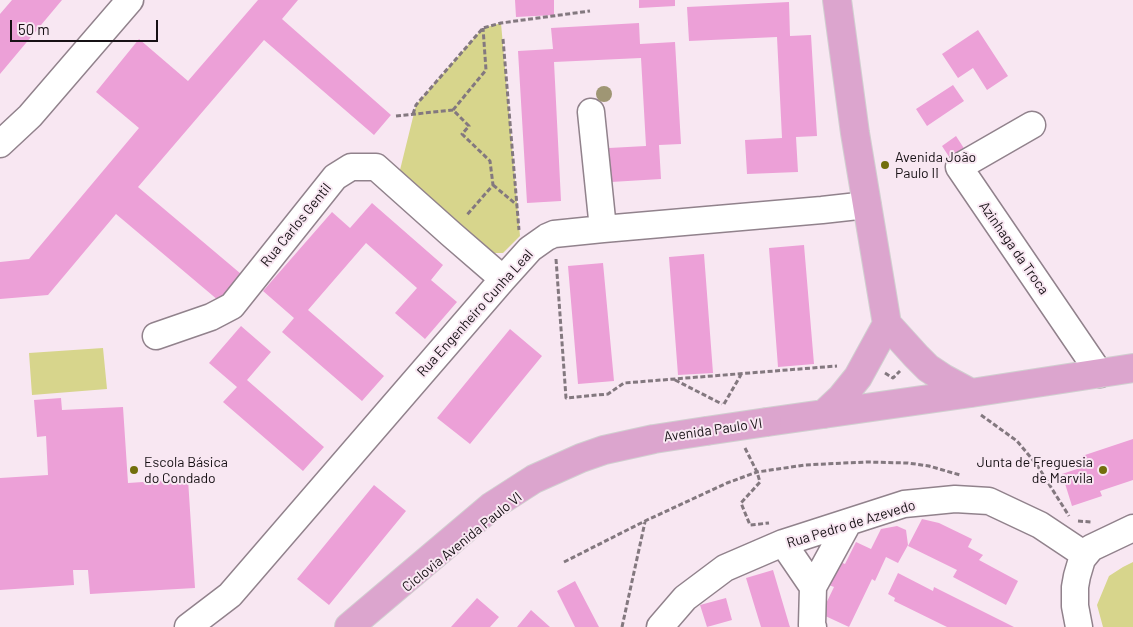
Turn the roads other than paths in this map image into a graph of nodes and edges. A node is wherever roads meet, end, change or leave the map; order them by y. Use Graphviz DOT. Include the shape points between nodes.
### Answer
graph roads {
  1 [pos="130,0"];
  2 [pos="837,0"];
  3 [pos="591,112"];
  4 [pos="1032,125"];
  5 [pos="0,144"];
  6 [pos="867,205"];
  7 [pos="603,229"];
  8 [pos="503,279"];
  9 [pos="887,324"];
  10 [pos="156,336"];
  11 [pos="1133,368"];
  12 [pos="1100,374"];
  13 [pos="976,404"];
  14 [pos="824,414"];
  15 [pos="848,523"];
  16 [pos="1133,528"];
  17 [pos="780,533"];
  18 [pos="1085,555"];
  19 [pos="813,587"];
  20 [pos="188,627"];
  21 [pos="349,627"];
  22 [pos="660,627"];
  23 [pos="813,627"];
  24 [pos="1079,627"];
  1 -- 5 [label="street" via="30,116"];
  2 -- 6 [label="main road"];
  3 -- 7 [label="street"];
  4 -- 12 [label="street, Azinhaga da Troca" via="959,168"];
  6 -- 7 [label="street, Rua Engenheiro Cunha Leal"];
  6 -- 9 [label="main road"];
  7 -- 8 [label="street, Rua Engenheiro Cunha Leal" via="547,236 530,249"];
  8 -- 10 [label="street, Rua Carlos Gentil" via="376,167 351,167 335,177 232,306 211,317"];
  8 -- 20 [label="street, Rua Engenheiro Cunha Leal" via="230,595"];
  9 -- 13 [label="main road" via="928,368"];
  9 -- 14 [label="main road" via="858,377"];
  11 -- 12 [label="main road, Avenida Paulo VI"];
  12 -- 13 [label="main road, Avenida Paulo VI"];
  13 -- 14 [label="main road, Avenida Paulo VI"];
  14 -- 21 [label="main road, Avenida Paulo VI, bridge" via="654,439 580,458 534,479 492,506"];
  15 -- 17 [label="street, Rua Pedro de Azevedo"];
  15 -- 18 [label="street, Rua Pedro de Azevedo" via="904,504 955,499 989,501 1040,525"];
  15 -- 19 [label="street"];
  16 -- 18 [label="street" via="1091,548"];
  17 -- 19 [label="street"];
  17 -- 22 [label="street, Rua Pedro de Azevedo" via="685,598"];
  18 -- 24 [label="street" via="1075,587"];
  19 -- 23 [label="street"];
}
